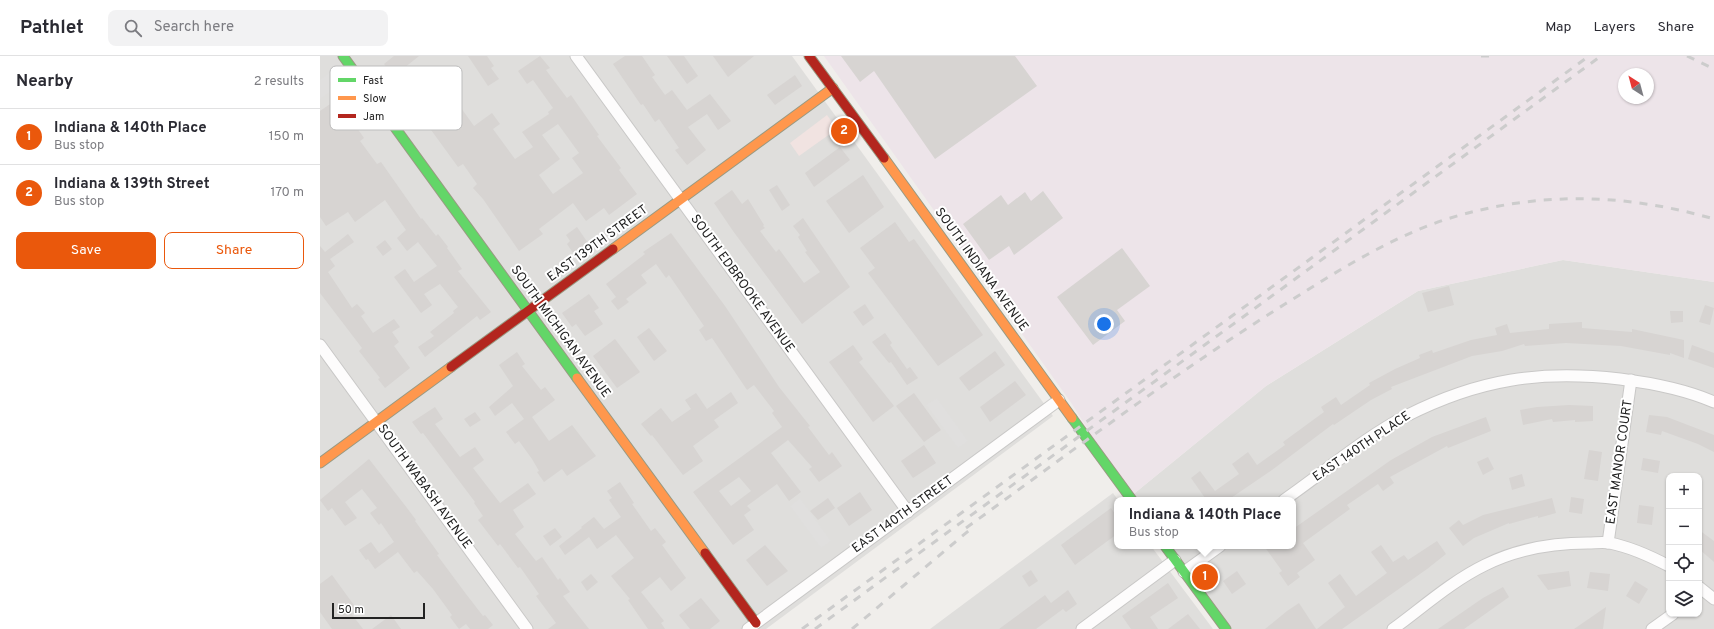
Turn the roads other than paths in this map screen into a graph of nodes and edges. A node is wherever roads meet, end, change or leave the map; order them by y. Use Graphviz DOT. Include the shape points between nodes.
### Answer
graph roads {
  1 [pos="343,56"];
  2 [pos="576,56"];
  3 [pos="809,56"];
  4 [pos="350,66"];
  5 [pos="833,88"];
  6 [pos="397,130"];
  7 [pos="681,199"];
  8 [pos="528,311"];
  9 [pos="320,345"];
  10 [pos="1631,380"];
  11 [pos="1058,400"];
  12 [pos="1714,402"];
  13 [pos="376,422"];
  14 [pos="320,463"];
  15 [pos="1130,497"];
  16 [pos="1288,497"];
  17 [pos="908,512"];
  18 [pos="1608,543"];
  19 [pos="1167,549"];
  20 [pos="1216,549"];
  21 [pos="1175,560"];
  22 [pos="1666,565"];
  23 [pos="1184,572"];
  24 [pos="1702,592"];
  25 [pos="1714,599"];
  26 [pos="1668,617"];
  27 [pos="752,626"];
  28 [pos="527,629"];
  29 [pos="1082,629"];
  30 [pos="1226,629"];
  31 [pos="1393,629"];
  32 [pos="1652,629"];
  1 -- 4 [label="street, SOUTH MICHIGAN AVENUE"];
  2 -- 7 [label="street, SOUTH EDBROOKE AVENUE"];
  3 -- 5 [label="street, SOUTH INDIANA AVENUE"];
  5 -- 7 [label="street, EAST 139TH STREET"];
  5 -- 11 [label="street, SOUTH INDIANA AVENUE"];
  6 -- 8 [label="street, SOUTH MICHIGAN AVENUE"];
  7 -- 8 [label="street, EAST 139TH STREET"];
  7 -- 17 [label="street, SOUTH EDBROOKE AVENUE"];
  8 -- 13 [label="street, EAST 139TH STREET"];
  8 -- 27 [label="street, SOUTH MICHIGAN AVENUE"];
  9 -- 13 [label="street, SOUTH WABASH AVENUE"];
  10 -- 12 [label="street, EAST 140TH PLACE" via="1669,386"];
  10 -- 16 [label="street, EAST 140TH PLACE" via="1585,375 1546,375 1478,387 1406,416"];
  10 -- 18 [label="street, EAST MANOR COURT"];
  11 -- 15 [label="street, SOUTH INDIANA AVENUE"];
  11 -- 17 [label="street, EAST 140TH STREET"];
  13 -- 14 [label="street, EAST 139TH STREET"];
  13 -- 28 [label="street, SOUTH WABASH AVENUE"];
  17 -- 27 [label="street, EAST 140TH STREET"];
  18 -- 22 [label="street" via="1633,550"];
  18 -- 31 [label="street" via="1543,546 1509,555 1478,569"];
  19 -- 21 [label="street"];
  20 -- 23 [label="street"];
  21 -- 23 [label="street"];
  21 -- 29 [label="street"];
  23 -- 30 [label="street"];
  24 -- 25 [label="street"];
  26 -- 32 [label="street"];
}
